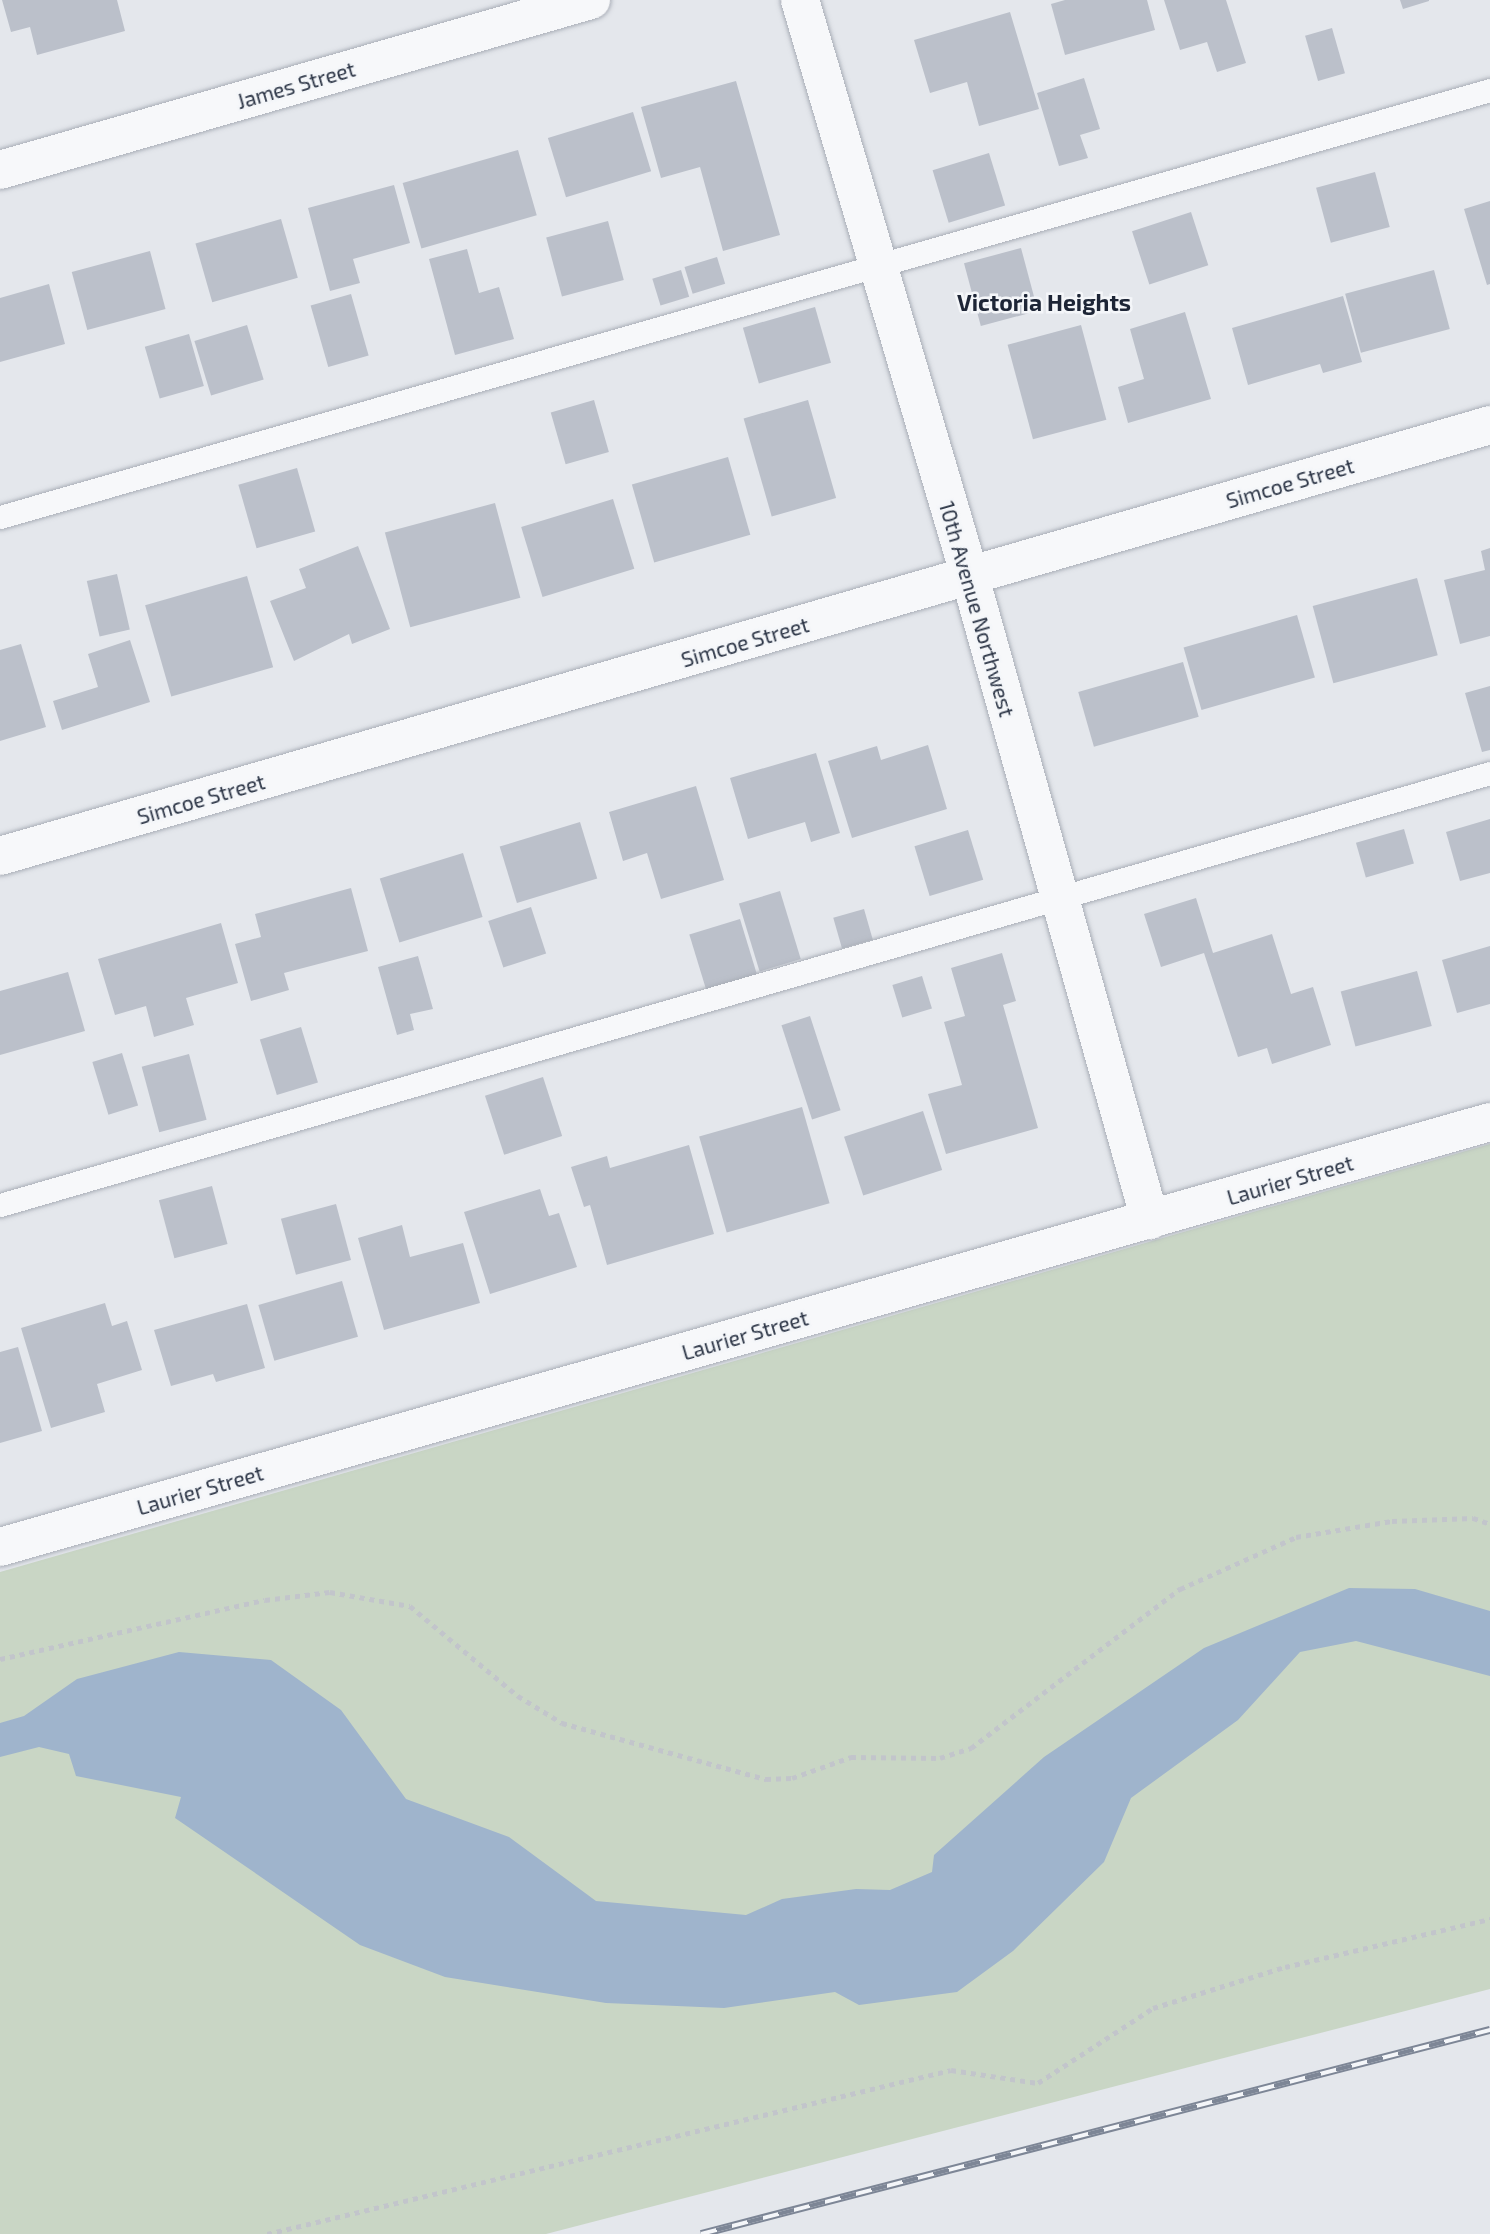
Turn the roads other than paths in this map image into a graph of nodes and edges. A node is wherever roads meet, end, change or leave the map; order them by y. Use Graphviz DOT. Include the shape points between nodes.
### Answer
graph roads {
  1 [pos="591,0"];
  2 [pos="800,0"];
  3 [pos="1490,90"];
  4 [pos="0,170"];
  5 [pos="875,267"];
  6 [pos="1490,425"];
  7 [pos="0,517"];
  8 [pos="970,577"];
  9 [pos="1490,773"];
  10 [pos="0,856"];
  11 [pos="1057,898"];
  12 [pos="1490,1122"];
  13 [pos="0,1205"];
  14 [pos="1150,1220"];
  15 [pos="0,1547"];
  1 -- 4 [label="street, James Street"];
  2 -- 5 [label="street, 10th Avenue Northwest"];
  3 -- 5 [label="lane"];
  5 -- 7 [label="lane"];
  5 -- 8 [label="street, 10th Avenue Northwest"];
  6 -- 8 [label="street, Simcoe Street"];
  8 -- 10 [label="street, Simcoe Street"];
  8 -- 11 [label="street, 10th Avenue Northwest"];
  9 -- 11 [label="lane"];
  11 -- 13 [label="lane"];
  11 -- 14 [label="street, 10th Avenue Northwest"];
  12 -- 14 [label="street, Laurier Street"];
  14 -- 15 [label="street, Laurier Street"];
}
